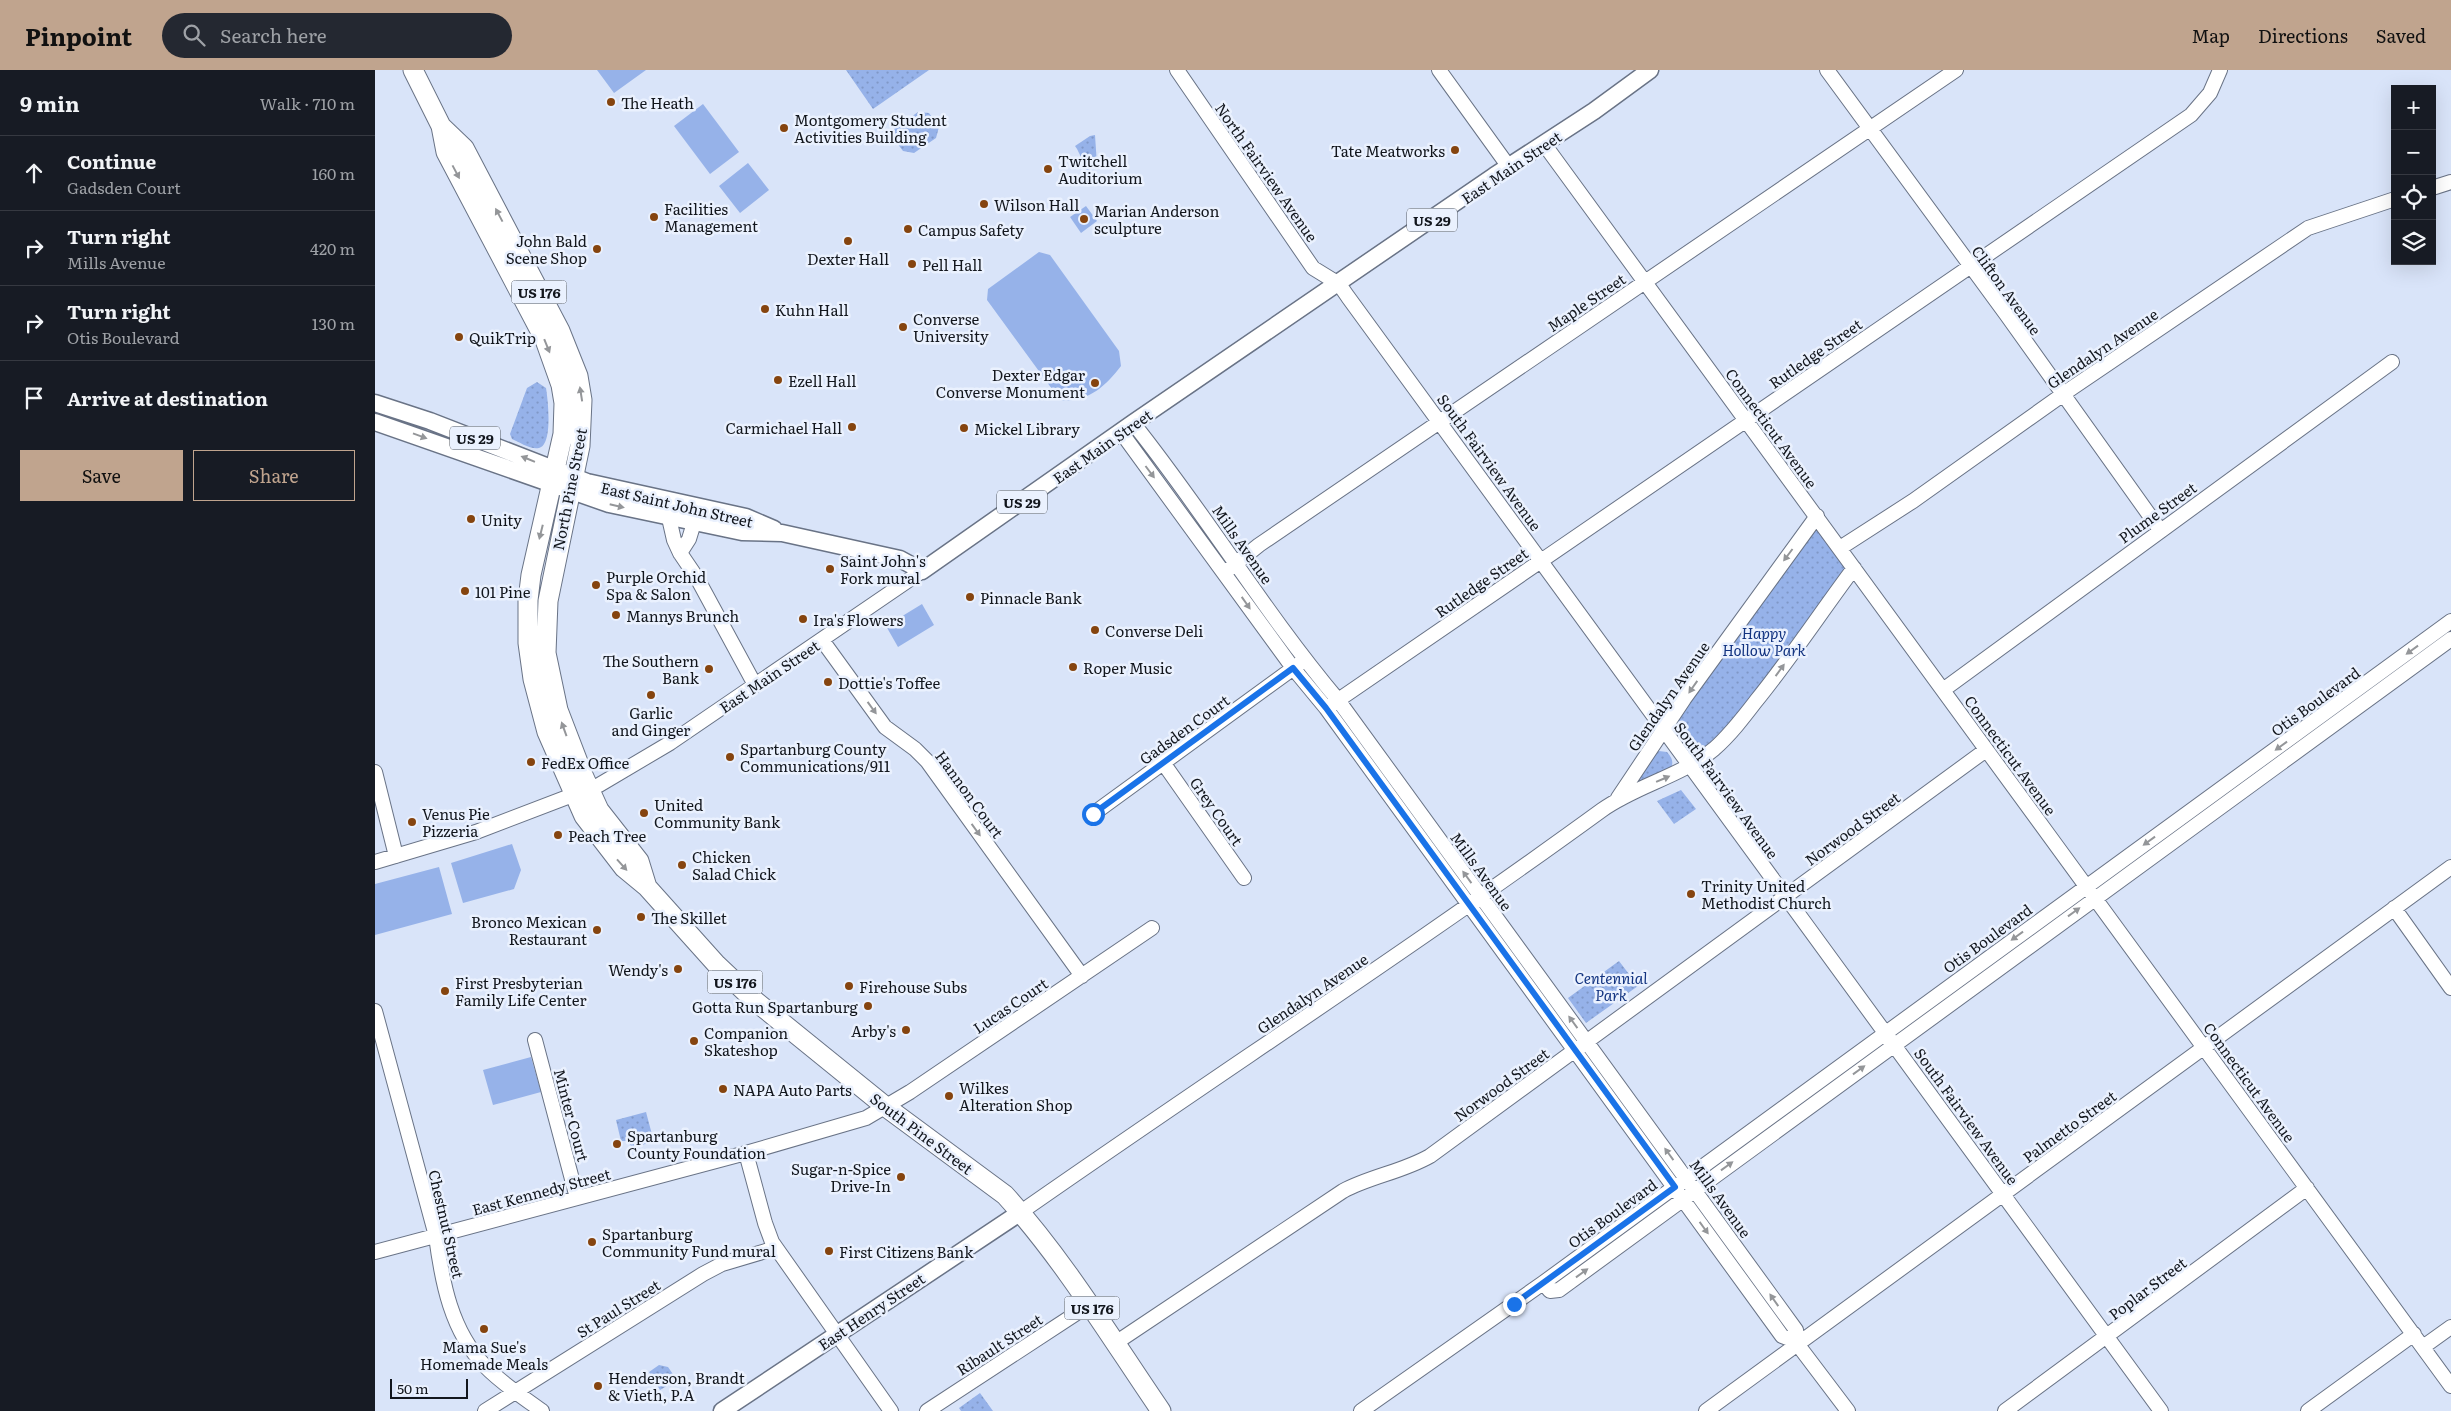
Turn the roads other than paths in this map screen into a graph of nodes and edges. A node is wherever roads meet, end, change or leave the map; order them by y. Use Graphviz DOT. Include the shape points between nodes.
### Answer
graph roads {
  1 [pos="413,70"];
  2 [pos="1177,70"];
  3 [pos="1439,70"];
  4 [pos="1649,70"];
  5 [pos="1827,70"];
  6 [pos="1956,70"];
  7 [pos="2220,70"];
  8 [pos="1870,130"];
  9 [pos="1544,144"];
  10 [pos="1509,167"];
  11 [pos="2451,182"];
  12 [pos="2436,187"];
  13 [pos="2391,200"];
  14 [pos="1970,266"];
  15 [pos="1645,281"];
  16 [pos="1339,284"];
  17 [pos="2392,362"];
  18 [pos="2063,394"];
  19 [pos="375,403"];
  20 [pos="1747,420"];
  21 [pos="375,422"];
  22 [pos="1441,422"];
  23 [pos="1127,428"];
  24 [pos="563,480"];
  25 [pos="696,516"];
  26 [pos="1817,516"];
  27 [pos="669,518"];
  28 [pos="2160,530"];
  29 [pos="1841,548"];
  30 [pos="681,554"];
  31 [pos="1541,560"];
  32 [pos="1236,563"];
  33 [pos="1854,568"];
  34 [pos="922,571"];
  35 [pos="1225,572"];
  36 [pos="2451,621"];
  37 [pos="2451,639"];
  38 [pos="822,640"];
  39 [pos="1305,660"];
  40 [pos="1293,668"];
  41 [pos="755,685"];
  42 [pos="1943,690"];
  43 [pos="1338,700"];
  44 [pos="1326,708"];
  45 [pos="1663,730"];
  46 [pos="1987,750"];
  47 [pos="1164,764"];
  48 [pos="1690,768"];
  49 [pos="375,772"];
  50 [pos="582,793"];
  51 [pos="1619,798"];
  52 [pos="1093,814"];
  53 [pos="396,856"];
  54 [pos="375,862"];
  55 [pos="2451,867"];
  56 [pos="1244,878"];
  57 [pos="2086,886"];
  58 [pos="1786,896"];
  59 [pos="1482,897"];
  60 [pos="2094,898"];
  61 [pos="1470,905"];
  62 [pos="2395,908"];
  63 [pos="1152,928"];
  64 [pos="1081,976"];
  65 [pos="2451,988"];
  66 [pos="375,1010"];
  67 [pos="1885,1033"];
  68 [pos="535,1040"];
  69 [pos="1587,1041"];
  70 [pos="1894,1045"];
  71 [pos="2205,1047"];
  72 [pos="1575,1050"];
  73 [pos="886,1106"];
  74 [pos="746,1153"];
  75 [pos="1687,1178"];
  76 [pos="1675,1187"];
  77 [pos="2307,1188"];
  78 [pos="1695,1190"];
  79 [pos="2003,1193"];
  80 [pos="577,1198"];
  81 [pos="1683,1198"];
  82 [pos="1021,1212"];
  83 [pos="436,1236"];
  84 [pos="776,1248"];
  85 [pos="375,1252"];
  86 [pos="1543,1283"];
  87 [pos="1089,1305"];
  88 [pos="2451,1327"];
  89 [pos="837,1334"];
  90 [pos="2414,1334"];
  91 [pos="2107,1338"];
  92 [pos="1796,1343"];
  93 [pos="1114,1344"];
  94 [pos="2423,1347"];
  95 [pos="2451,1386"];
  96 [pos="516,1391"];
  97 [pos="485,1411"];
  98 [pos="542,1411"];
  99 [pos="722,1411"];
  100 [pos="891,1411"];
  101 [pos="927,1411"];
  102 [pos="1161,1411"];
  103 [pos="1361,1411"];
  104 [pos="1706,1411"];
  105 [pos="1848,1411"];
  106 [pos="2005,1411"];
  107 [pos="2161,1411"];
  108 [pos="2308,1411"];
  1 -- 24 [label="highway, North Pine Street / US 176" via="441,126 464,148 560,331 578,376 583,423"];
  2 -- 16 [label="street, North Fairview Avenue" via="1313,268"];
  3 -- 10 [label="street"];
  4 -- 9 [label="main road, East Main Street / US 29"];
  5 -- 8 [label="street, Clifton Avenue"];
  6 -- 8 [label="street, Maple Street"];
  7 -- 14 [label="street, Rutledge Street" via="2203,103 2191,115"];
  8 -- 14 [label="street, Clifton Avenue"];
  8 -- 15 [label="street, Maple Street"];
  9 -- 10 [label="main road, East Main Street / US 29"];
  9 -- 15 [label="street, Connecticut Avenue"];
  10 -- 16 [label="main road, East Main Street / US 29"];
  11 -- 12 [label="street"];
  13 -- 18 [label="street, Glendalyn Avenue" via="2309,228"];
  14 -- 18 [label="street, Clifton Avenue"];
  14 -- 20 [label="street, Rutledge Street"];
  15 -- 20 [label="street, Connecticut Avenue"];
  15 -- 22 [label="street, Maple Street"];
  16 -- 22 [label="street, South Fairview Avenue"];
  16 -- 23 [label="main road, East Main Street / US 29"];
  17 -- 28 [label="street, Plume Street"];
  18 -- 28 [label="street, Clifton Avenue"];
  18 -- 29 [label="street, Glendalyn Avenue"];
  24 -- 19 [label="main road, East Saint John Street / US 29, one-way" via="430,421"];
  20 -- 26 [label="street, Connecticut Avenue"];
  20 -- 31 [label="street, Rutledge Street"];
  21 -- 24 [label="main road, East Saint John Street / US 29, one-way"];
  22 -- 31 [label="street, South Fairview Avenue"];
  22 -- 32 [label="street, Maple Street"];
  23 -- 32 [label="street, Mills Avenue" via="1167,466"];
  23 -- 34 [label="main road, East Main Street / US 29"];
  23 -- 35 [label="street, Mills Avenue, one-way"];
  24 -- 25 [label="main road, East Saint John Street / US 29" via="613,490"];
  24 -- 27 [label="main road, East Saint John Street / US 29, one-way" via="609,504"];
  24 -- 50 [label="highway, North Pine Street" via="534,558 528,593 529,650 547,732"];
  25 -- 27 [label="main road, East Saint John Street / US 29"];
  25 -- 30 [label="street"];
  25 -- 34 [label="main road, East Saint John Street / US 29" via="746,517 783,533 900,560"];
  26 -- 29 [label="street, Connecticut Avenue"];
  26 -- 45 [label="street, Glendalyn Avenue, one-way"];
  27 -- 30 [label="street"];
  28 -- 42 [label="street, Plume Street"];
  29 -- 33 [label="street, Connecticut Avenue"];
  30 -- 41 [label="street"];
  31 -- 43 [label="street, Rutledge Street"];
  31 -- 45 [label="street, South Fairview Avenue"];
  32 -- 35 [label="street, Maple Street"];
  32 -- 39 [label="street, Mills Avenue"];
  33 -- 42 [label="street, Connecticut Avenue"];
  48 -- 33 [label="street, Glendalyn Avenue, one-way" via="1731,732"];
  34 -- 38 [label="street, East Main Street"];
  35 -- 40 [label="street, Mills Avenue, one-way"];
  36 -- 57 [label="street, Otis Boulevard, one-way"];
  37 -- 60 [label="street, Otis Boulevard"];
  38 -- 41 [label="street, East Main Street"];
  38 -- 64 [label="street, Hannon Court, one-way" via="885,727 927,761"];
  39 -- 40 [label="street, Gadsden Court"];
  39 -- 43 [label="street, Mills Avenue"];
  40 -- 44 [label="street, Mills Avenue"];
  40 -- 47 [label="street, Gadsden Court"];
  41 -- 50 [label="street, East Main Street" via="670,744"];
  42 -- 46 [label="street, Connecticut Avenue"];
  43 -- 44 [label="street, Rutledge Street"];
  59 -- 43 [label="street, Mills Avenue, one-way"];
  44 -- 61 [label="street, Mills Avenue"];
  45 -- 48 [label="street, South Fairview Avenue"];
  45 -- 51 [label="street, Glendalyn Avenue"];
  46 -- 57 [label="street, Connecticut Avenue"];
  46 -- 58 [label="street, Norwood Street"];
  47 -- 52 [label="street, Gadsden Court"];
  47 -- 56 [label="street, Grey Court"];
  51 -- 48 [label="street, Glendalyn Avenue, one-way"];
  48 -- 58 [label="street, South Fairview Avenue"];
  49 -- 53 [label="street"];
  50 -- 53 [label="street, East Main Street" via="476,832"];
  50 -- 73 [label="highway, South Pine Street / US 176" via="639,861 647,887 717,965 754,1000"];
  51 -- 59 [label="street, Glendalyn Avenue"];
  53 -- 54 [label="street, East Main Street"];
  55 -- 62 [label="street, Palmetto Street"];
  57 -- 60 [label="street, Connecticut Avenue"];
  57 -- 67 [label="street, Otis Boulevard, one-way"];
  58 -- 67 [label="street, South Fairview Avenue"];
  58 -- 69 [label="street, Norwood Street"];
  59 -- 61 [label="street, Glendalyn Avenue"];
  69 -- 59 [label="street, Mills Avenue, one-way"];
  70 -- 60 [label="street, Otis Boulevard, one-way"];
  60 -- 71 [label="street, Connecticut Avenue"];
  61 -- 72 [label="street, Mills Avenue"];
  61 -- 82 [label="street, Glendalyn Avenue"];
  62 -- 65 [label="street"];
  62 -- 71 [label="street, Palmetto Street"];
  63 -- 64 [label="street, Lucas Court"];
  64 -- 73 [label="street, Lucas Court"];
  66 -- 83 [label="street, Chestnut Street"];
  67 -- 70 [label="street, South Fairview Avenue"];
  67 -- 75 [label="street, Otis Boulevard"];
  68 -- 80 [label="street, Minter Court"];
  69 -- 72 [label="street, Norwood Street"];
  75 -- 69 [label="street, Mills Avenue, one-way"];
  78 -- 70 [label="street, Otis Boulevard, one-way"];
  70 -- 79 [label="street, South Fairview Avenue"];
  71 -- 77 [label="street, Connecticut Avenue"];
  71 -- 79 [label="street, Palmetto Street"];
  72 -- 76 [label="street, Mills Avenue"];
  72 -- 93 [label="street, Norwood Street" via="1430,1156 1343,1191"];
  73 -- 74 [label="street, East Kennedy Street" via="866,1118"];
  73 -- 82 [label="highway, South Pine Street / US 176" via="1005,1194"];
  74 -- 80 [label="street, East Kennedy Street"];
  74 -- 84 [label="street" via="765,1223"];
  75 -- 76 [label="street, Otis Boulevard"];
  75 -- 78 [label="street, Mills Avenue"];
  76 -- 81 [label="street, Mills Avenue"];
  76 -- 86 [label="street, Otis Boulevard"];
  77 -- 90 [label="street, Connecticut Avenue"];
  77 -- 91 [label="street, Poplar Street"];
  78 -- 81 [label="street, Otis Boulevard"];
  92 -- 78 [label="street, Mills Avenue, one-way" via="1796,1330"];
  79 -- 91 [label="street, South Fairview Avenue"];
  79 -- 92 [label="street, Palmetto Street"];
  80 -- 83 [label="street, East Kennedy Street"];
  86 -- 81 [label="street, Otis Boulevard, one-way" via="1550,1291 1559,1290"];
  81 -- 92 [label="street, Mills Avenue, one-way" via="1782,1336"];
  82 -- 87 [label="highway, South Pine Street / US 176"];
  82 -- 89 [label="main road, East Henry Street"];
  83 -- 85 [label="street, East Kennedy Street"];
  83 -- 96 [label="street, Chestnut Street" via="441,1274 458,1328 475,1355"];
  84 -- 89 [label="street"];
  84 -- 96 [label="street, St Paul Street" via="722,1264 703,1274"];
  86 -- 103 [label="street, Otis Boulevard"];
  87 -- 93 [label="highway, South Pine Street / US 176"];
  87 -- 101 [label="street, Ribault Street"];
  88 -- 94 [label="street"];
  89 -- 99 [label="main road, East Henry Street"];
  89 -- 100 [label="street"];
  90 -- 94 [label="street, Connecticut Avenue"];
  90 -- 108 [label="street"];
  91 -- 106 [label="street, Poplar Street"];
  91 -- 107 [label="street, South Fairview Avenue"];
  92 -- 104 [label="street, Palmetto Street"];
  92 -- 105 [label="street, Mills Avenue"];
  93 -- 102 [label="highway, South Pine Street / US 176"];
  94 -- 95 [label="street, Connecticut Avenue"];
  96 -- 97 [label="street, St Paul Street"];
  96 -- 98 [label="street, Chestnut Street"];
}
